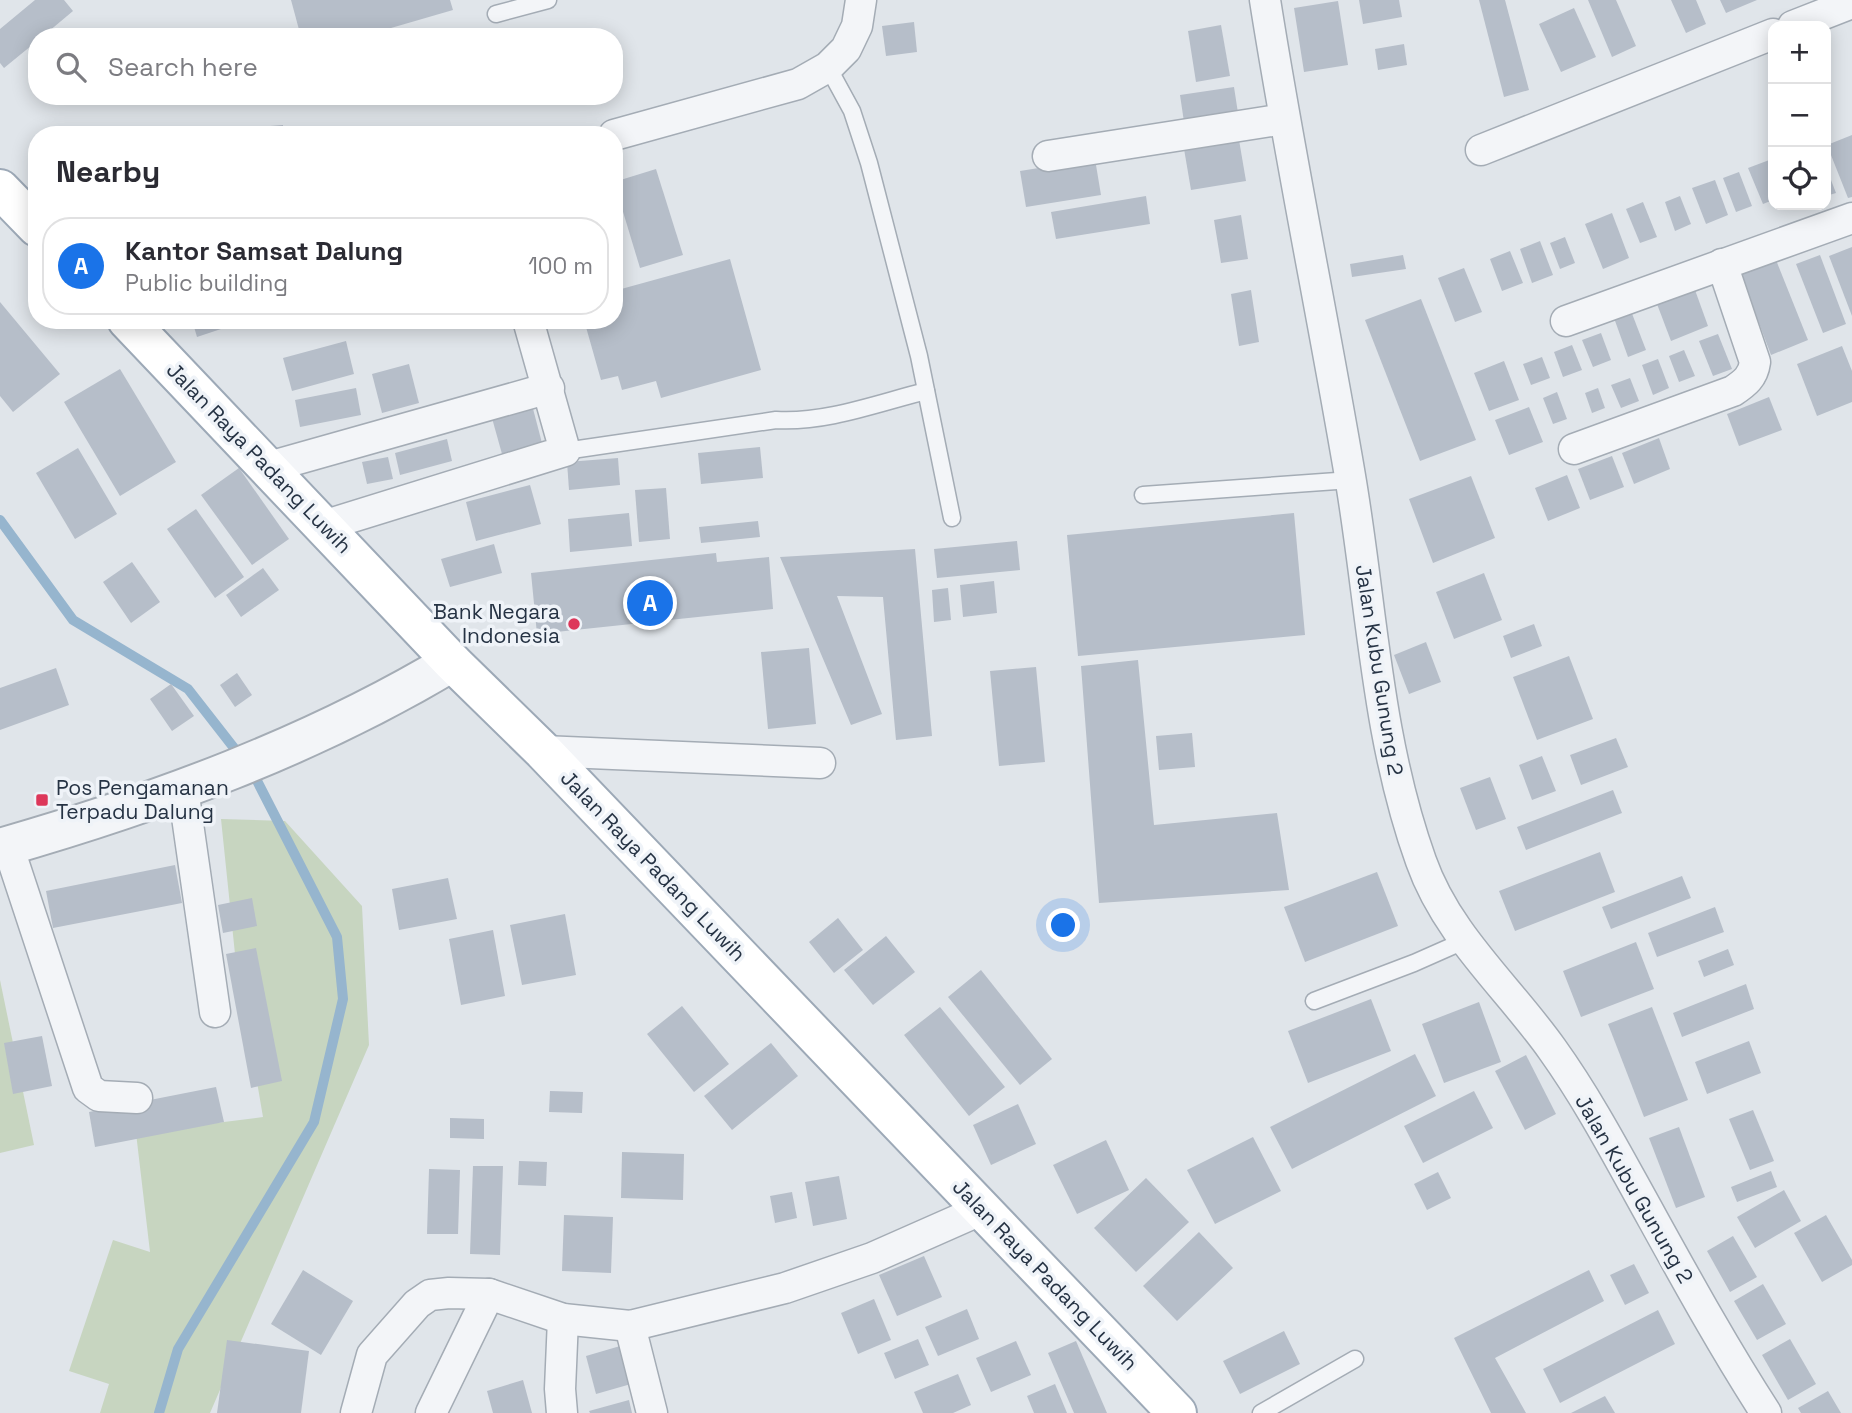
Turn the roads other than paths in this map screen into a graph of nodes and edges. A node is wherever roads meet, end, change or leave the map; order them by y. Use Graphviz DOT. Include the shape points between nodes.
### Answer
graph roads {
  1 [pos="548,0"];
  2 [pos="861,0"];
  3 [pos="1265,0"];
  4 [pos="1852,3"];
  5 [pos="496,14"];
  6 [pos="1806,21"];
  7 [pos="1768,36"];
  8 [pos="828,67"];
  9 [pos="1284,119"];
  10 [pos="623,133"];
  11 [pos="1481,150"];
  12 [pos="1048,156"];
  13 [pos="0,189"];
  14 [pos="28,218"];
  15 [pos="1852,218"];
  16 [pos="1722,264"];
  17 [pos="1566,321"];
  18 [pos="136,329"];
  19 [pos="531,329"];
  20 [pos="549,388"];
  21 [pos="926,391"];
  22 [pos="1574,449"];
  23 [pos="565,451"];
  24 [pos="269,467"];
  25 [pos="1351,480"];
  26 [pos="1143,495"];
  27 [pos="952,518"];
  28 [pos="323,526"];
  29 [pos="452,662"];
  30 [pos="543,751"];
  31 [pos="820,763"];
  32 [pos="183,789"];
  33 [pos="4,847"];
  34 [pos="1466,940"];
  35 [pos="1314,1001"];
  36 [pos="215,1012"];
  37 [pos="137,1098"];
  38 [pos="983,1209"];
  39 [pos="489,1294"];
  40 [pos="563,1319"];
  41 [pos="630,1326"];
  42 [pos="1355,1359"];
  43 [pos="356,1413"];
  44 [pos="431,1413"];
  45 [pos="562,1413"];
  46 [pos="652,1413"];
  47 [pos="1177,1413"];
  48 [pos="1261,1413"];
  49 [pos="1766,1413"];
  1 -- 5 [label="lane"];
  2 -- 8 [label="street" via="857,26 846,49"];
  3 -- 9 [label="street, Jalan Kubu Gunung 2"];
  4 -- 6 [label="street"];
  7 -- 11 [label="street"];
  8 -- 10 [label="street" via="798,84"];
  8 -- 21 [label="lane" via="852,111 869,163"];
  9 -- 12 [label="street"];
  9 -- 25 [label="street, Jalan Kubu Gunung 2"];
  13 -- 14 [label="main road"];
  15 -- 16 [label="street"];
  16 -- 17 [label="street"];
  16 -- 22 [label="street" via="1755,362 1754,372 1733,391"];
  18 -- 24 [label="main road, Jalan Raya Padang Luwih"];
  19 -- 20 [label="street"];
  20 -- 23 [label="street"];
  20 -- 24 [label="street"];
  21 -- 23 [label="lane" via="819,418 776,420"];
  21 -- 27 [label="lane"];
  23 -- 28 [label="street"];
  24 -- 28 [label="main road, Jalan Raya Padang Luwih"];
  25 -- 26 [label="lane"];
  25 -- 34 [label="street, Jalan Kubu Gunung 2" via="1395,777 1422,864"];
  28 -- 29 [label="main road, Jalan Raya Padang Luwih"];
  29 -- 30 [label="main road, Jalan Raya Padang Luwih"];
  29 -- 32 [label="street" via="331,728"];
  30 -- 31 [label="street"];
  30 -- 38 [label="main road, Jalan Raya Padang Luwih"];
  32 -- 33 [label="street"];
  32 -- 36 [label="street"];
  33 -- 37 [label="street" via="88,1088 99,1096"];
  34 -- 35 [label="lane"];
  34 -- 49 [label="street, Jalan Kubu Gunung 2" via="1552,1049"];
  38 -- 41 [label="street" via="872,1258 785,1289"];
  38 -- 47 [label="main road, Jalan Raya Padang Luwih"];
  39 -- 40 [label="street"];
  39 -- 43 [label="street" via="430,1295 417,1304 372,1355"];
  39 -- 44 [label="street"];
  40 -- 41 [label="street"];
  40 -- 45 [label="street"];
  41 -- 46 [label="street"];
  42 -- 48 [label="lane"];
}
